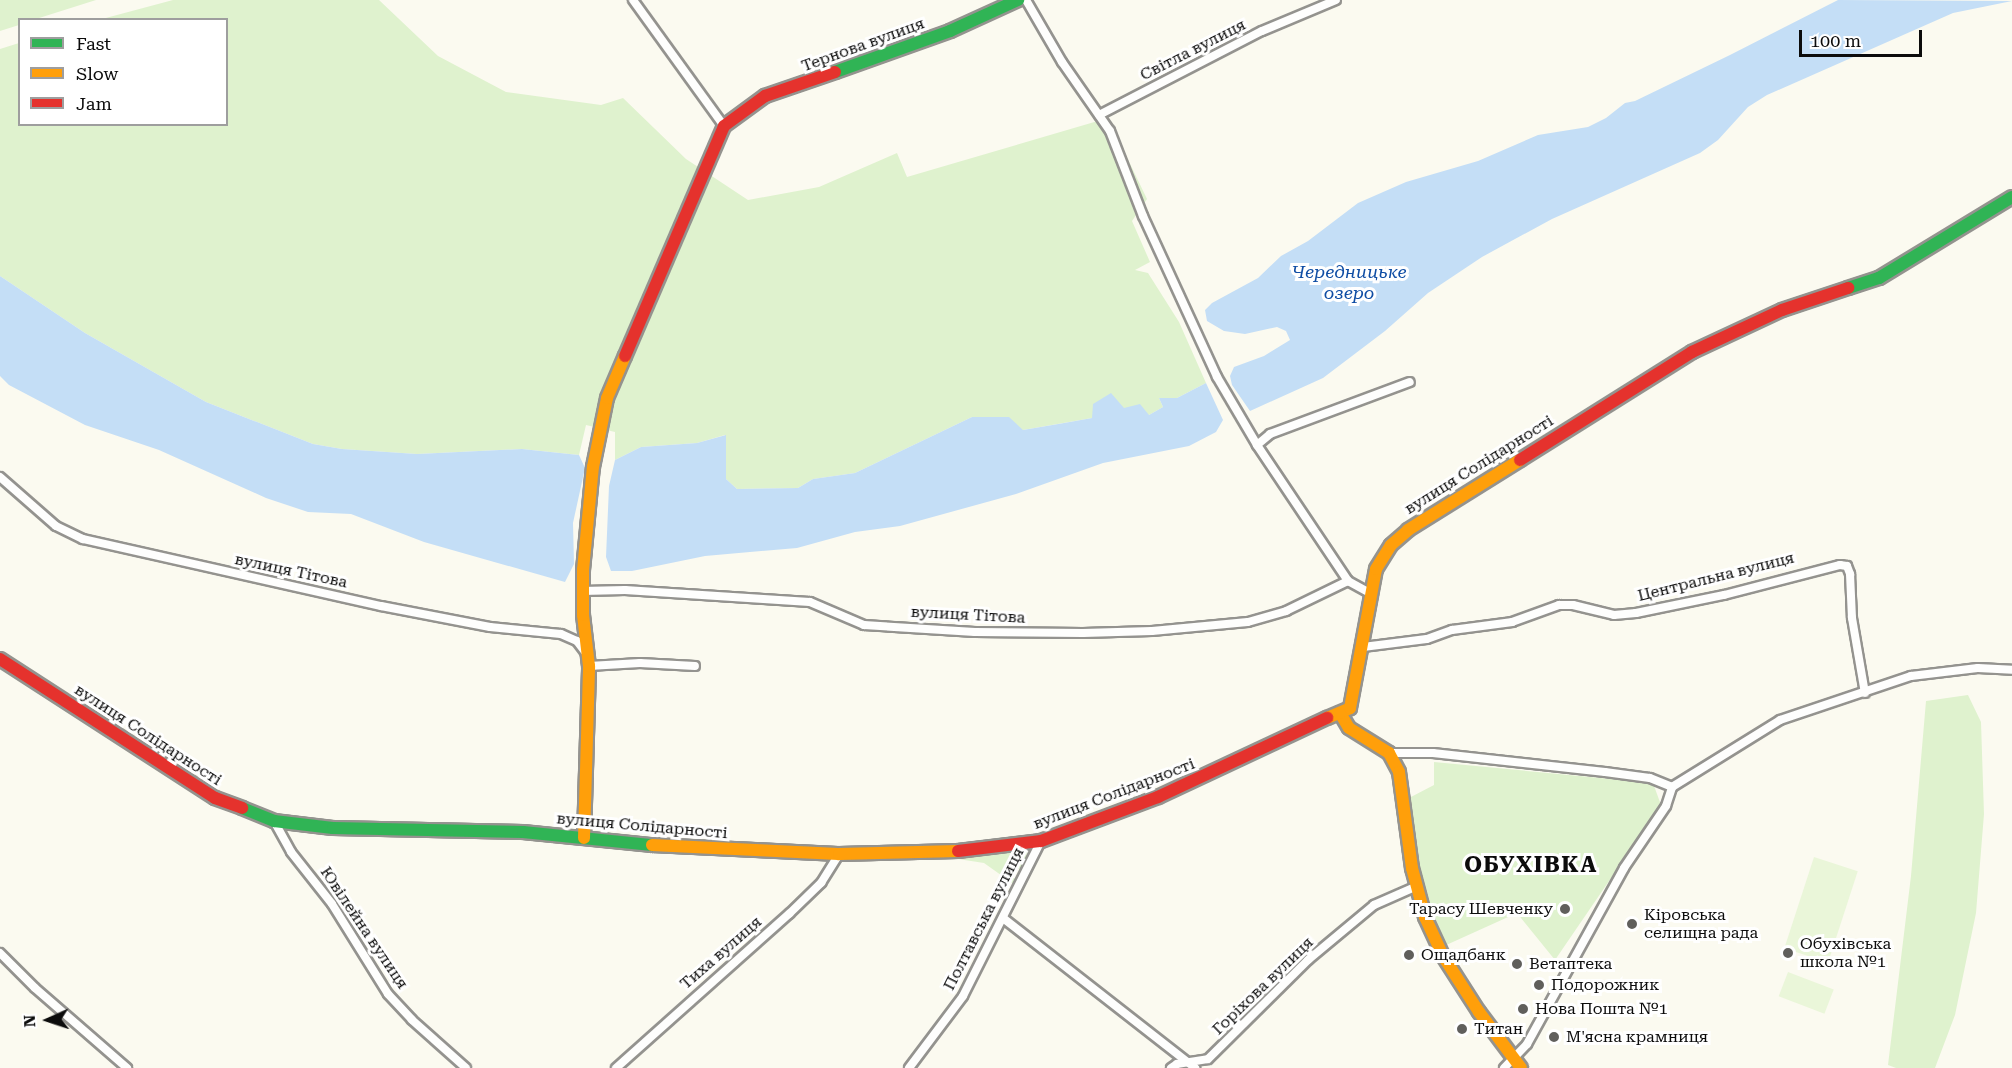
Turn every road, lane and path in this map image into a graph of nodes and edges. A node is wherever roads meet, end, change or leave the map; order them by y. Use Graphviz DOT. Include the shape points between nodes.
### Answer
graph roads {
  1 [pos="633,0"];
  2 [pos="1018,0"];
  3 [pos="1026,0"];
  4 [pos="1336,0"];
  5 [pos="1099,115"];
  6 [pos="724,126"];
  7 [pos="2012,198"];
  8 [pos="1410,382"];
  9 [pos="1257,445"];
  10 [pos="0,477"];
  11 [pos="1348,581"];
  12 [pos="582,591"];
  13 [pos="1370,593"];
  14 [pos="1363,646"];
  15 [pos="0,659"];
  16 [pos="589,661"];
  17 [pos="695,666"];
  18 [pos="2012,670"];
  19 [pos="1865,693"];
  20 [pos="1340,713"];
  21 [pos="1389,753"];
  22 [pos="1672,787"];
  23 [pos="274,821"];
  24 [pos="584,838"];
  25 [pos="1041,841"];
  26 [pos="839,854"];
  27 [pos="1415,887"];
  28 [pos="1003,918"];
  29 [pos="0,953"];
  30 [pos="1517,1063"];
  31 [pos="1192,1066"];
  32 [pos="128,1068"];
  33 [pos="466,1068"];
  34 [pos="616,1068"];
  35 [pos="909,1068"];
  36 [pos="1171,1068"];
  37 [pos="1504,1068"];
  1 -- 6 [label="street"];
  2 -- 6 [label="main road, Тернова вулиця" via="950,31 765,96"];
  3 -- 5 [label="street"];
  4 -- 5 [label="street, Світла вулиця" via="1262,31"];
  5 -- 9 [label="street" via="1216,377"];
  6 -- 12 [label="main road" via="607,398 593,467"];
  7 -- 13 [label="main road, вулиця Солідарності" via="1879,278 1782,310 1692,352 1563,431 1407,530 1383,557"];
  8 -- 9 [label="street" via="1270,434"];
  9 -- 11 [label="street"];
  10 -- 16 [label="street, вулиця Тітова" via="56,526 83,539 381,606 490,627 561,634 578,641"];
  11 -- 12 [label="street, вулиця Тітова" via="1286,611 1248,622 1073,633 864,625 810,602 625,590"];
  11 -- 13 [label="street"];
  12 -- 16 [label="main road"];
  13 -- 14 [label="main road, вулиця Солідарності"];
  14 -- 19 [label="street, Центральна вулиця" via="1427,639 1452,630 1512,622 1559,606 1573,605 1614,615 1648,611 1840,565 1847,566 1850,574 1852,618"];
  14 -- 20 [label="main road, вулиця Солідарності" via="1350,708"];
  15 -- 23 [label="main road, вулиця Солідарності" via="215,798"];
  16 -- 17 [label="street"];
  16 -- 24 [label="main road"];
  18 -- 19 [label="street" via="1978,668 1911,676"];
  19 -- 22 [label="street" via="1780,720"];
  20 -- 21 [label="main road" via="1349,728"];
  20 -- 25 [label="main road, вулиця Солідарності" via="1158,797"];
  21 -- 22 [label="street" via="1433,753 1605,772 1650,778"];
  21 -- 27 [label="main road" via="1399,772"];
  22 -- 30 [label="street" via="1666,806 1624,868"];
  23 -- 24 [label="main road, вулиця Солідарності" via="333,828 459,829"];
  23 -- 33 [label="street, Ювілейна вулиця" via="388,994"];
  24 -- 26 [label="main road, вулиця Солідарності" via="689,849"];
  25 -- 26 [label="main road, вулиця Солідарності" via="973,851"];
  25 -- 28 [label="street, Полтавська вулиця"];
  26 -- 34 [label="street, Тиха вулиця" via="821,883 789,914"];
  27 -- 30 [label="main road" via="1443,956"];
  27 -- 31 [label="street, Горіхова вулиця" via="1374,905 1308,960 1208,1059"];
  28 -- 31 [label="street"];
  28 -- 35 [label="street, Полтавська вулиця" via="963,996"];
  29 -- 32 [label="street"];
  30 -- 37 [label="street"];
  31 -- 36 [label="street, Горіхова вулиця" via="1177,1064"];
}
